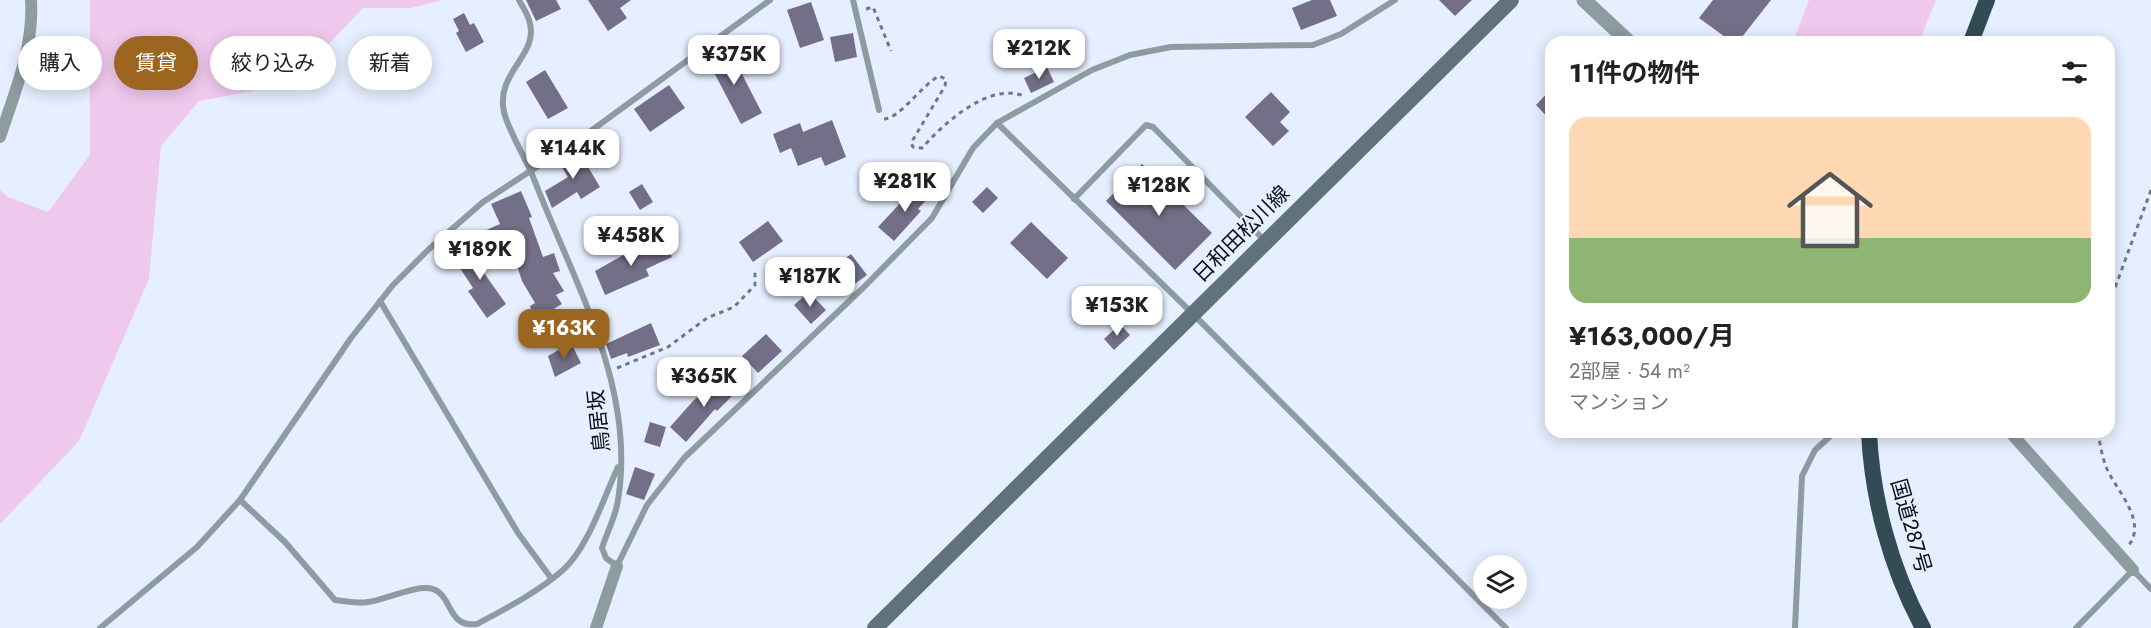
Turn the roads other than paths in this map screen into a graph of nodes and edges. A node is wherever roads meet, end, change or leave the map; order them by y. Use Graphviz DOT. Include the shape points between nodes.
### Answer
graph roads {
  1 [pos="31,0"];
  2 [pos="519,0"];
  3 [pos="770,0"];
  4 [pos="853,0"];
  5 [pos="1395,0"];
  6 [pos="1511,0"];
  7 [pos="1584,0"];
  8 [pos="1987,0"];
  9 [pos="1623,36"];
  10 [pos="1973,36"];
  11 [pos="879,110"];
  12 [pos="998,123"];
  13 [pos="0,137"];
  14 [pos="531,172"];
  15 [pos="1074,199"];
  16 [pos="1265,241"];
  17 [pos="380,301"];
  18 [pos="1192,314"];
  19 [pos="1828,438"];
  20 [pos="1870,438"];
  21 [pos="2015,438"];
  22 [pos="620,464"];
  23 [pos="240,500"];
  24 [pos="617,566"];
  25 [pos="2133,570"];
  26 [pos="550,578"];
  27 [pos="2151,589"];
  28 [pos="100,628"];
  29 [pos="596,628"];
  30 [pos="875,628"];
  31 [pos="1506,628"];
  32 [pos="1795,628"];
  33 [pos="1923,628"];
  34 [pos="2076,628"];
  1 -- 13 [label="street" via="27,56"];
  2 -- 14 [label="lane, 鳥居坂" via="530,21 530,39 526,52 504,83 504,114"];
  3 -- 14 [label="lane"];
  4 -- 11 [label="lane"];
  5 -- 12 [label="lane" via="1341,34 1313,45 1171,47 1130,55 1092,70"];
  6 -- 16 [label="main road, 日和田松川線"];
  7 -- 9 [label="street"];
  8 -- 10 [label="highway"];
  12 -- 15 [label="lane"];
  12 -- 24 [label="lane" via="973,148 932,218 684,458 647,505"];
  14 -- 17 [label="lane" via="483,202 429,249"];
  14 -- 22 [label="lane, 鳥居坂" via="609,370"];
  15 -- 16 [label="lane" via="1146,125 1153,127"];
  15 -- 18 [label="lane"];
  16 -- 18 [label="main road, 日和田松川線"];
  17 -- 23 [label="lane"];
  17 -- 26 [label="lane" via="518,533"];
  18 -- 30 [label="main road, 日和田松川線"];
  18 -- 31 [label="lane"];
  19 -- 32 [label="lane" via="1815,450 1802,476"];
  20 -- 33 [label="highway, 国道287号" via="1888,543"];
  21 -- 25 [label="street"];
  22 -- 24 [label="lane, 鳥居坂" via="618,501 602,548 606,558"];
  22 -- 26 [label="lane" via="579,550 563,570"];
  23 -- 26 [label="lane" via="285,542 335,600 366,603 420,588 433,589 458,621 468,626 530,595"];
  23 -- 28 [label="lane" via="197,547"];
  24 -- 29 [label="street"];
  25 -- 27 [label="lane"];
  25 -- 34 [label="lane"];
}
